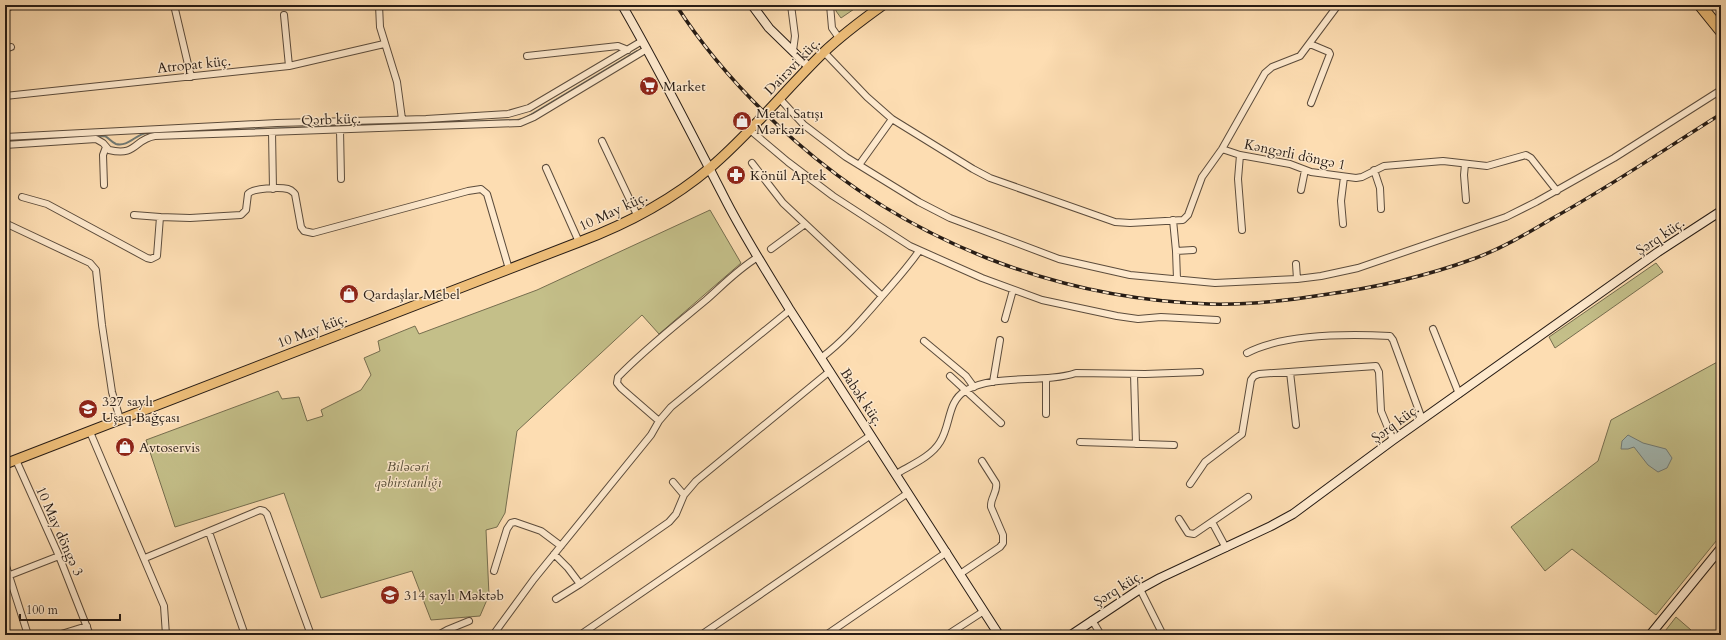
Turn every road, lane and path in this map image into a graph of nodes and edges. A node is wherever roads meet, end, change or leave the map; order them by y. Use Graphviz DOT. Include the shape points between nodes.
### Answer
graph roads {
  1 [pos="16,5"];
  2 [pos="174,5"];
  3 [pos="379,5"];
  4 [pos="622,5"];
  5 [pos="752,5"];
  6 [pos="791,5"];
  7 [pos="830,5"];
  8 [pos="883,5"];
  9 [pos="1338,5"];
  10 [pos="1700,5"];
  11 [pos="1708,5"];
  12 [pos="5,8"];
  13 [pos="284,16"];
  14 [pos="1721,19"];
  15 [pos="1721,31"];
  16 [pos="840,38"];
  17 [pos="642,41"];
  18 [pos="384,44"];
  19 [pos="1310,44"];
  20 [pos="647,49"];
  21 [pos="628,50"];
  22 [pos="793,51"];
  23 [pos="824,52"];
  24 [pos="527,56"];
  25 [pos="289,66"];
  26 [pos="809,67"];
  27 [pos="191,77"];
  28 [pos="1721,90"];
  29 [pos="5,96"];
  30 [pos="780,99"];
  31 [pos="1311,103"];
  32 [pos="402,119"];
  33 [pos="892,119"];
  34 [pos="340,130"];
  35 [pos="750,130"];
  36 [pos="272,132"];
  37 [pos="5,137"];
  38 [pos="602,141"];
  39 [pos="5,145"];
  40 [pos="106,147"];
  41 [pos="1222,149"];
  42 [pos="1240,155"];
  43 [pos="752,163"];
  44 [pos="1465,164"];
  45 [pos="859,165"];
  46 [pos="546,168"];
  47 [pos="710,168"];
  48 [pos="1304,170"];
  49 [pos="1374,170"];
  50 [pos="1344,177"];
  51 [pos="341,179"];
  52 [pos="104,186"];
  53 [pos="273,189"];
  54 [pos="1301,190"];
  55 [pos="1557,191"];
  56 [pos="22,196"];
  57 [pos="1466,200"];
  58 [pos="1381,210"];
  59 [pos="1721,211"];
  60 [pos="134,215"];
  61 [pos="160,217"];
  62 [pos="638,217"];
  63 [pos="1173,220"];
  64 [pos="5,222"];
  65 [pos="805,224"];
  66 [pos="1343,224"];
  67 [pos="1242,230"];
  68 [pos="579,242"];
  69 [pos="771,249"];
  70 [pos="1193,250"];
  71 [pos="1176,251"];
  72 [pos="919,252"];
  73 [pos="758,257"];
  74 [pos="1296,264"];
  75 [pos="509,269"];
  76 [pos="1297,279"];
  77 [pos="1177,280"];
  78 [pos="1013,290"];
  79 [pos="882,296"];
  80 [pos="790,310"];
  81 [pos="1005,319"];
  82 [pos="1217,320"];
  83 [pos="1433,329"];
  84 [pos="1000,340"];
  85 [pos="924,341"];
  86 [pos="1246,353"];
  87 [pos="821,358"];
  88 [pos="830,371"];
  89 [pos="1200,372"];
  90 [pos="1290,372"];
  91 [pos="1134,374"];
  92 [pos="950,376"];
  93 [pos="1046,379"];
  94 [pos="994,382"];
  95 [pos="974,387"];
  96 [pos="965,391"];
  97 [pos="1459,394"];
  98 [pos="1046,414"];
  99 [pos="1422,419"];
  100 [pos="120,420"];
  101 [pos="659,421"];
  102 [pos="1001,423"];
  103 [pos="1296,425"];
  104 [pos="90,432"];
  105 [pos="871,435"];
  106 [pos="1393,440"];
  107 [pos="1080,442"];
  108 [pos="1136,444"];
  109 [pos="1174,445"];
  110 [pos="16,460"];
  111 [pos="982,461"];
  112 [pos="5,464"];
  113 [pos="896,474"];
  114 [pos="673,482"];
  115 [pos="1190,484"];
  116 [pos="908,492"];
  117 [pos="684,495"];
  118 [pos="1248,497"];
  119 [pos="1179,519"];
  120 [pos="1212,522"];
  121 [pos="209,532"];
  122 [pos="561,546"];
  123 [pos="1226,548"];
  124 [pos="1721,548"];
  125 [pos="947,552"];
  126 [pos="554,554"];
  127 [pos="59,556"];
  128 [pos="145,558"];
  129 [pos="5,563"];
  130 [pos="494,571"];
  131 [pos="960,574"];
  132 [pos="7,576"];
  133 [pos="580,584"];
  134 [pos="1140,589"];
  135 [pos="556,599"];
  136 [pos="984,611"];
  137 [pos="1092,620"];
  138 [pos="469,621"];
  139 [pos="87,626"];
  140 [pos="28,635"];
  141 [pos="58,635"];
  142 [pos="90,635"];
  143 [pos="166,635"];
  144 [pos="245,635"];
  145 [pos="311,635"];
  146 [pos="438,635"];
  147 [pos="493,635"];
  148 [pos="580,635"];
  149 [pos="701,635"];
  150 [pos="826,635"];
  151 [pos="948,635"];
  152 [pos="999,635"];
  153 [pos="1071,635"];
  154 [pos="1101,635"];
  155 [pos="1163,635"];
  156 [pos="1650,635"];
  1 -- 12 [label="street"];
  2 -- 27 [label="street"];
  3 -- 18 [label="street"];
  4 -- 17 [label="street, Babək küç."];
  5 -- 22 [label="street" via="763,22"];
  6 -- 22 [label="street" via="795,36"];
  7 -- 16 [label="street" via="832,28"];
  8 -- 16 [label="main road, Dairəvi küç."];
  9 -- 19 [label="street"];
  10 -- 15 [label="highway"];
  11 -- 14 [label="highway"];
  13 -- 25 [label="street"];
  16 -- 23 [label="main road, Dairəvi küç."];
  17 -- 20 [label="street, Babək küç."];
  17 -- 21 [label="street, Qərb küç."];
  18 -- 25 [label="street, Atropat küç."];
  18 -- 32 [label="street" via="397,82"];
  19 -- 31 [label="street" via="1330,54"];
  19 -- 41 [label="street" via="1300,56 1265,72"];
  20 -- 34 [label="street, Qərb küç." via="520,123"];
  20 -- 47 [label="street, Babək küç."];
  21 -- 24 [label="street" via="618,46"];
  21 -- 32 [label="street, Qərb küç." via="519,112"];
  22 -- 26 [label="street"];
  23 -- 26 [label="main road, Dairəvi küç."];
  23 -- 33 [label="street"];
  25 -- 27 [label="street, Atropat küç."];
  26 -- 30 [label="main road, Dairəvi küç."];
  27 -- 29 [label="street, Atropat küç."];
  28 -- 55 [label="street"];
  30 -- 35 [label="main road, Dairəvi küç."];
  30 -- 45 [label="street" via="804,125"];
  32 -- 37 [label="street, Qərb küç."];
  33 -- 45 [label="street"];
  33 -- 63 [label="street" via="973,169 1009,186 1115,222"];
  34 -- 36 [label="street, Qərb küç."];
  34 -- 51 [label="street"];
  35 -- 47 [label="main road, Dairəvi küç."];
  35 -- 72 [label="street" via="833,196"];
  36 -- 40 [label="street, Qərb küç." via="151,137 145,138 134,149 123,152"];
  36 -- 53 [label="street"];
  38 -- 62 [label="street"];
  39 -- 40 [label="street, Qərb küç." via="96,139"];
  40 -- 52 [label="street" via="103,162"];
  41 -- 42 [label="street, Kəngərli döngə 1"];
  41 -- 63 [label="street" via="1202,177 1188,215 1183,220"];
  42 -- 48 [label="street, Kəngərli döngə 1" via="1283,162"];
  42 -- 67 [label="street" via="1238,179"];
  43 -- 65 [label="street" via="783,203"];
  44 -- 49 [label="street, Kəngərli döngə 1" via="1433,161 1381,166"];
  44 -- 55 [label="street, Kəngərli döngə 1" via="1487,166 1526,155"];
  44 -- 57 [label="street"];
  45 -- 77 [label="street" via="950,218 1059,259 1111,272"];
  46 -- 68 [label="street"];
  47 -- 62 [label="main road, 10 May küç."];
  47 -- 73 [label="street, Babək küç."];
  48 -- 50 [label="street, Kəngərli döngə 1"];
  48 -- 54 [label="street"];
  49 -- 50 [label="street, Kəngərli döngə 1" via="1359,178"];
  49 -- 58 [label="street" via="1380,188"];
  50 -- 66 [label="street" via="1341,201"];
  53 -- 61 [label="street" via="249,192 246,210 241,215"];
  53 -- 75 [label="street" via="293,191 301,227 304,231 313,233 481,189 486,194"];
  55 -- 76 [label="street" via="1506,217 1358,268"];
  56 -- 61 [label="street" via="47,204 151,259 157,256"];
  59 -- 97 [label="street, Şərq küç." via="1658,252"];
  60 -- 61 [label="street"];
  62 -- 68 [label="main road, 10 May küç."];
  63 -- 71 [label="street"];
  64 -- 100 [label="street" via="90,263 96,270 112,392"];
  65 -- 69 [label="street"];
  65 -- 79 [label="street"];
  68 -- 75 [label="main road, 10 May küç."];
  70 -- 71 [label="street"];
  71 -- 77 [label="street"];
  72 -- 78 [label="street"];
  72 -- 79 [label="street"];
  73 -- 80 [label="street, Babək küç."];
  73 -- 101 [label="street" via="737,271 618,377 617,383 621,388"];
  74 -- 76 [label="street"];
  75 -- 100 [label="main road, 10 May küç."];
  76 -- 77 [label="street" via="1215,283"];
  78 -- 81 [label="street"];
  78 -- 82 [label="street" via="1042,300 1122,317"];
  79 -- 87 [label="street" via="860,322"];
  80 -- 87 [label="street, Babək küç."];
  80 -- 101 [label="street" via="700,382"];
  83 -- 97 [label="street"];
  84 -- 94 [label="street"];
  85 -- 95 [label="street" via="966,376"];
  86 -- 99 [label="street" via="1259,347 1340,335 1390,336"];
  87 -- 88 [label="street, Babək küç."];
  88 -- 105 [label="street, Babək küç."];
  88 -- 117 [label="street" via="696,481"];
  89 -- 91 [label="street"];
  90 -- 103 [label="street"];
  90 -- 106 [label="street" via="1376,366 1379,372 1383,418"];
  90 -- 115 [label="street" via="1254,376 1251,380 1242,434 1205,462"];
  91 -- 93 [label="street" via="1076,374"];
  91 -- 108 [label="street"];
  92 -- 96 [label="street"];
  93 -- 94 [label="street"];
  93 -- 98 [label="street"];
  94 -- 95 [label="street"];
  95 -- 96 [label="street"];
  96 -- 102 [label="street"];
  96 -- 113 [label="street" via="954,401 944,434 936,448"];
  97 -- 99 [label="street, Şərq küç."];
  99 -- 106 [label="street, Şərq küç."];
  100 -- 104 [label="main road, 10 May küç."];
  101 -- 122 [label="street" via="651,436"];
  104 -- 110 [label="main road, 10 May küç."];
  104 -- 128 [label="street"];
  105 -- 113 [label="street, Babək küç."];
  105 -- 148 [label="street"];
  106 -- 123 [label="street, Şərq küç." via="1282,520"];
  107 -- 108 [label="street"];
  108 -- 109 [label="street"];
  110 -- 112 [label="main road, 10 May küç."];
  110 -- 127 [label="street, 10 May döngə 3"];
  111 -- 131 [label="street" via="996,483 996,492 990,503 1003,534 1003,543"];
  113 -- 116 [label="street, Babək küç."];
  114 -- 117 [label="street"];
  116 -- 125 [label="street, Babək küç."];
  116 -- 149 [label="street"];
  117 -- 133 [label="street" via="676,514 669,522"];
  118 -- 120 [label="street"];
  119 -- 120 [label="street" via="1191,534"];
  120 -- 123 [label="street"];
  121 -- 128 [label="street"];
  121 -- 144 [label="street"];
  121 -- 145 [label="street" via="260,510 267,514"];
  122 -- 126 [label="street"];
  122 -- 130 [label="street" via="541,531 511,523"];
  123 -- 134 [label="street, Şərq küç."];
  124 -- 156 [label="street"];
  125 -- 131 [label="street, Babək küç."];
  125 -- 150 [label="street"];
  126 -- 133 [label="street"];
  126 -- 147 [label="street"];
  127 -- 132 [label="street"];
  127 -- 139 [label="street, 10 May döngə 3"];
  128 -- 143 [label="street" via="164,606"];
  129 -- 132 [label="street"];
  131 -- 136 [label="street, Babək küç."];
  132 -- 140 [label="street"];
  133 -- 135 [label="street"];
  134 -- 137 [label="street, Şərq küç."];
  134 -- 155 [label="street"];
  136 -- 151 [label="street"];
  136 -- 152 [label="street, Babək küç."];
  137 -- 153 [label="street, Şərq küç."];
  137 -- 154 [label="street"];
  138 -- 146 [label="street"];
  139 -- 141 [label="street"];
  139 -- 142 [label="street, 10 May döngə 3"];
}
